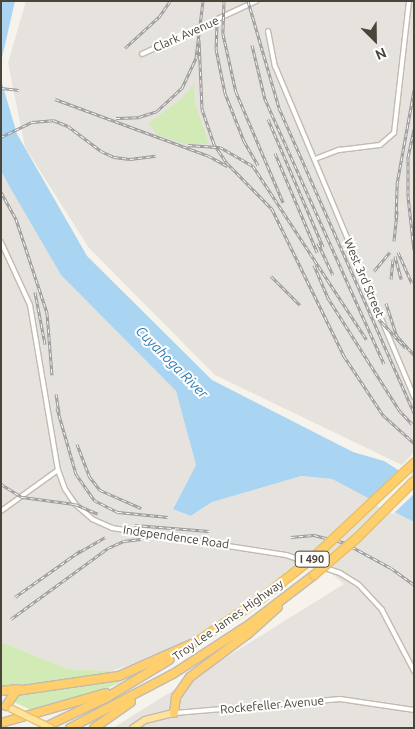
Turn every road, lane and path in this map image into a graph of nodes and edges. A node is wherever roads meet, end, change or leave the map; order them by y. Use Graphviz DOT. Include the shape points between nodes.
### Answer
graph roads {
  1 [pos="256,1"];
  2 [pos="409,1"];
  3 [pos="268,31"];
  4 [pos="142,54"];
  5 [pos="315,159"];
  6 [pos="1,242"];
  7 [pos="414,397"];
  8 [pos="414,463"];
  9 [pos="58,470"];
  10 [pos="414,481"];
  11 [pos="1,511"];
  12 [pos="286,597"];
  13 [pos="198,641"];
  14 [pos="414,671"];
  15 [pos="35,688"];
  16 [pos="1,691"];
  17 [pos="103,696"];
  18 [pos="6,706"];
  19 [pos="119,707"];
  20 [pos="53,710"];
  21 [pos="414,710"];
  22 [pos="174,713"];
  23 [pos="1,719"];
  24 [pos="1,723"];
  25 [pos="135,727"];
  26 [pos="43,728"];
  27 [pos="52,728"];
  28 [pos="70,728"];
  29 [pos="94,728"];
  1 -- 4 [label="street, Clark Avenue"];
  2 -- 5 [label="street" via="394,133 380,145 339,150"];
  3 -- 5 [label="street, West 3rd Street" via="275,66"];
  5 -- 7 [label="street, West 3rd Street"];
  6 -- 9 [label="street, Independence Road" via="30,305"];
  8 -- 13 [label="highway, Troy Lee James Highway / I 490, bridge" via="315,556 262,598"];
  9 -- 11 [label="street" via="45,476"];
  9 -- 14 [label="street, Independence Road" via="75,504 104,525 167,538 281,554 340,573 359,585 382,610"];
  10 -- 12 [label="highway, Troy Lee James Highway / I 490, bridge" via="358,537"];
  12 -- 19 [label="highway, Troy Lee James Highway / I 490"];
  12 -- 22 [label="highway" via="254,630 205,664 179,692"];
  13 -- 15 [label="highway" via="129,673 95,681"];
  13 -- 17 [label="highway, Troy Lee James Highway / I 490" via="122,688"];
  15 -- 16 [label="highway"];
  15 -- 18 [label="highway" via="13,693"];
  17 -- 20 [label="highway"];
  17 -- 26 [label="highway"];
  18 -- 27 [label="main road, bridge"];
  19 -- 28 [label="highway"];
  19 -- 29 [label="highway"];
  20 -- 23 [label="highway"];
  20 -- 24 [label="highway"];
  21 -- 22 [label="street, Rockefeller Avenue" via="340,700"];
  22 -- 25 [label="main road, Rockefeller Avenue"];
}
